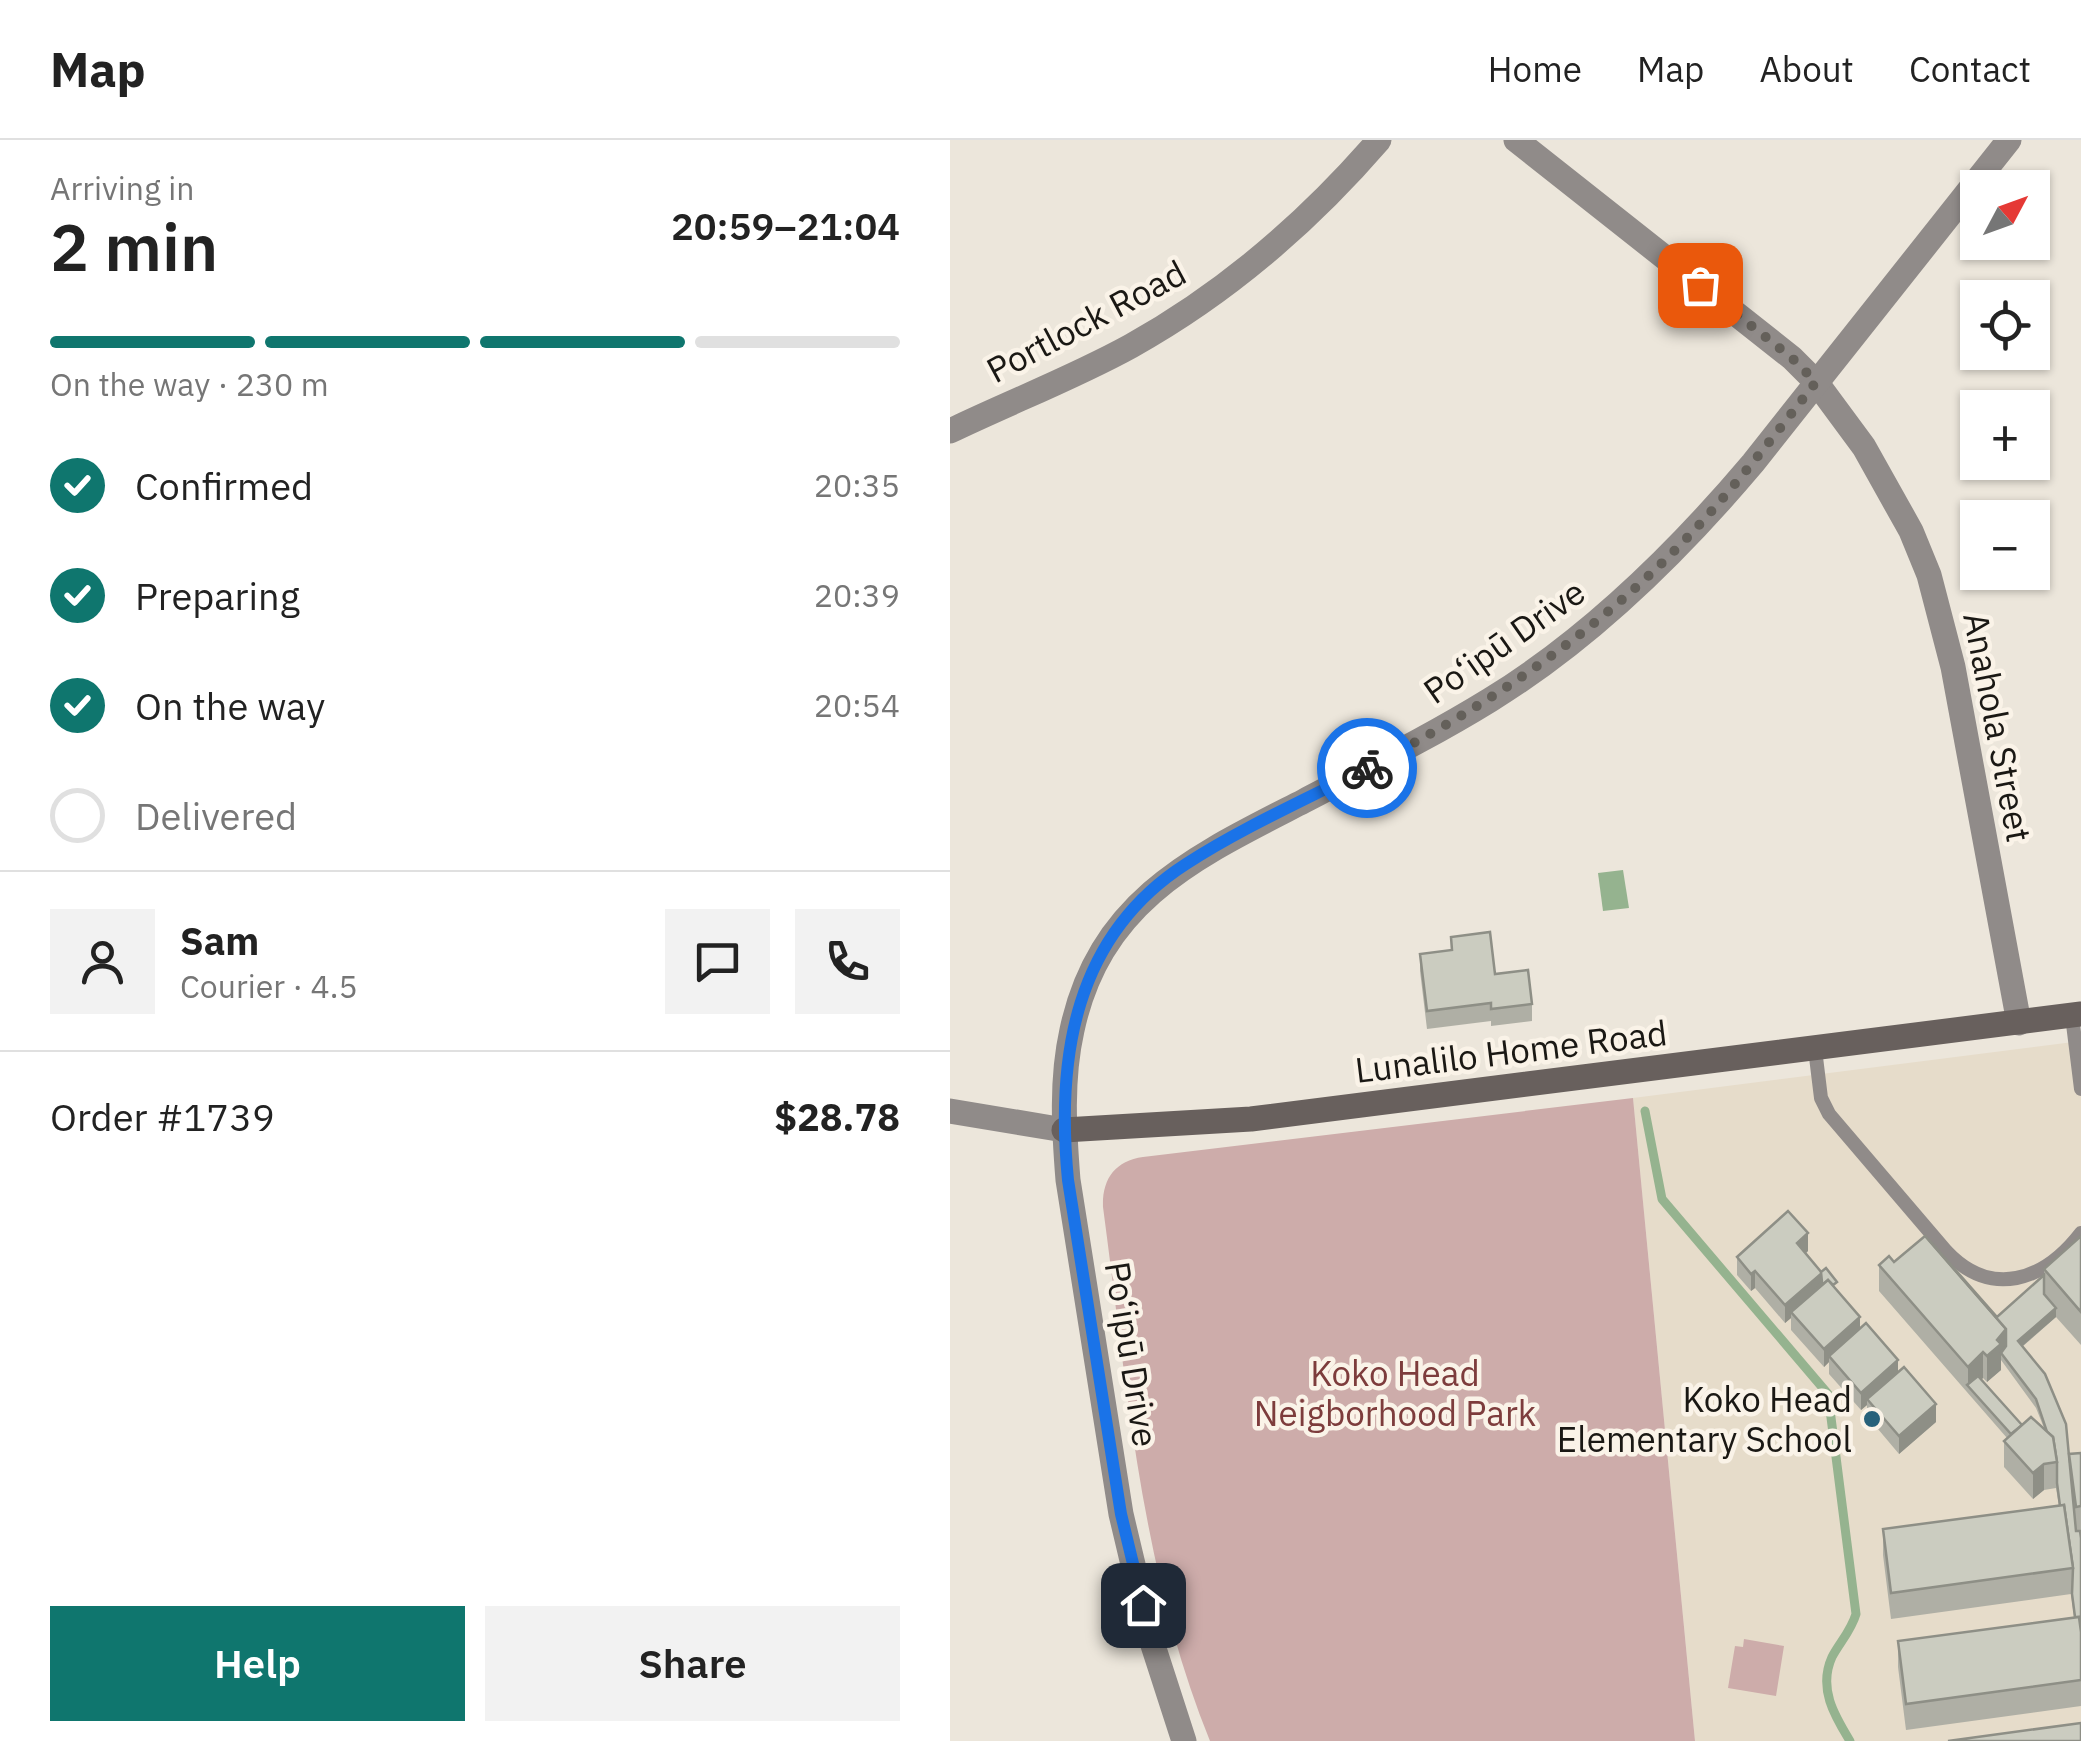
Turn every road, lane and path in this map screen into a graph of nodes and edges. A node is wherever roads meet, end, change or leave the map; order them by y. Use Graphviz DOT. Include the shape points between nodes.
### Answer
graph roads {
  1 [pos="1380,140"];
  2 [pos="1516,140"];
  3 [pos="2009,140"];
  4 [pos="1816,382"];
  5 [pos="950,431"];
  6 [pos="2076,1015"];
  7 [pos="2019,1023"];
  8 [pos="1815,1048"];
  9 [pos="2081,1090"];
  10 [pos="950,1111"];
  11 [pos="1064,1130"];
  12 [pos="2081,1233"];
  13 [pos="1184,1741"];
  1 -- 5 [label="street, Portlock Road" via="1257,261 1204,300 1135,344"];
  2 -- 4 [label="street, Anahola Street"];
  3 -- 4 [label="street, Po‘ipū Drive"];
  4 -- 7 [label="street, Anahola Street" via="1889,488 1934,590"];
  4 -- 11 [label="street, Po‘ipū Drive" via="1682,542 1547,660 1441,730 1213,848 1156,886 1112,937 1081,997 1066,1062"];
  6 -- 7 [label="street, Lunalilo Home Road"];
  6 -- 9 [label="lane"];
  7 -- 8 [label="street, Lunalilo Home Road"];
  8 -- 11 [label="street, Lunalilo Home Road" via="1251,1119"];
  8 -- 12 [label="lane" via="1829,1114 1967,1269 2003,1280 2025,1277 2045,1268"];
  10 -- 11 [label="street, Lunalilo Home Road"];
  11 -- 13 [label="street, Po‘ipū Drive" via="1121,1514"];
}
